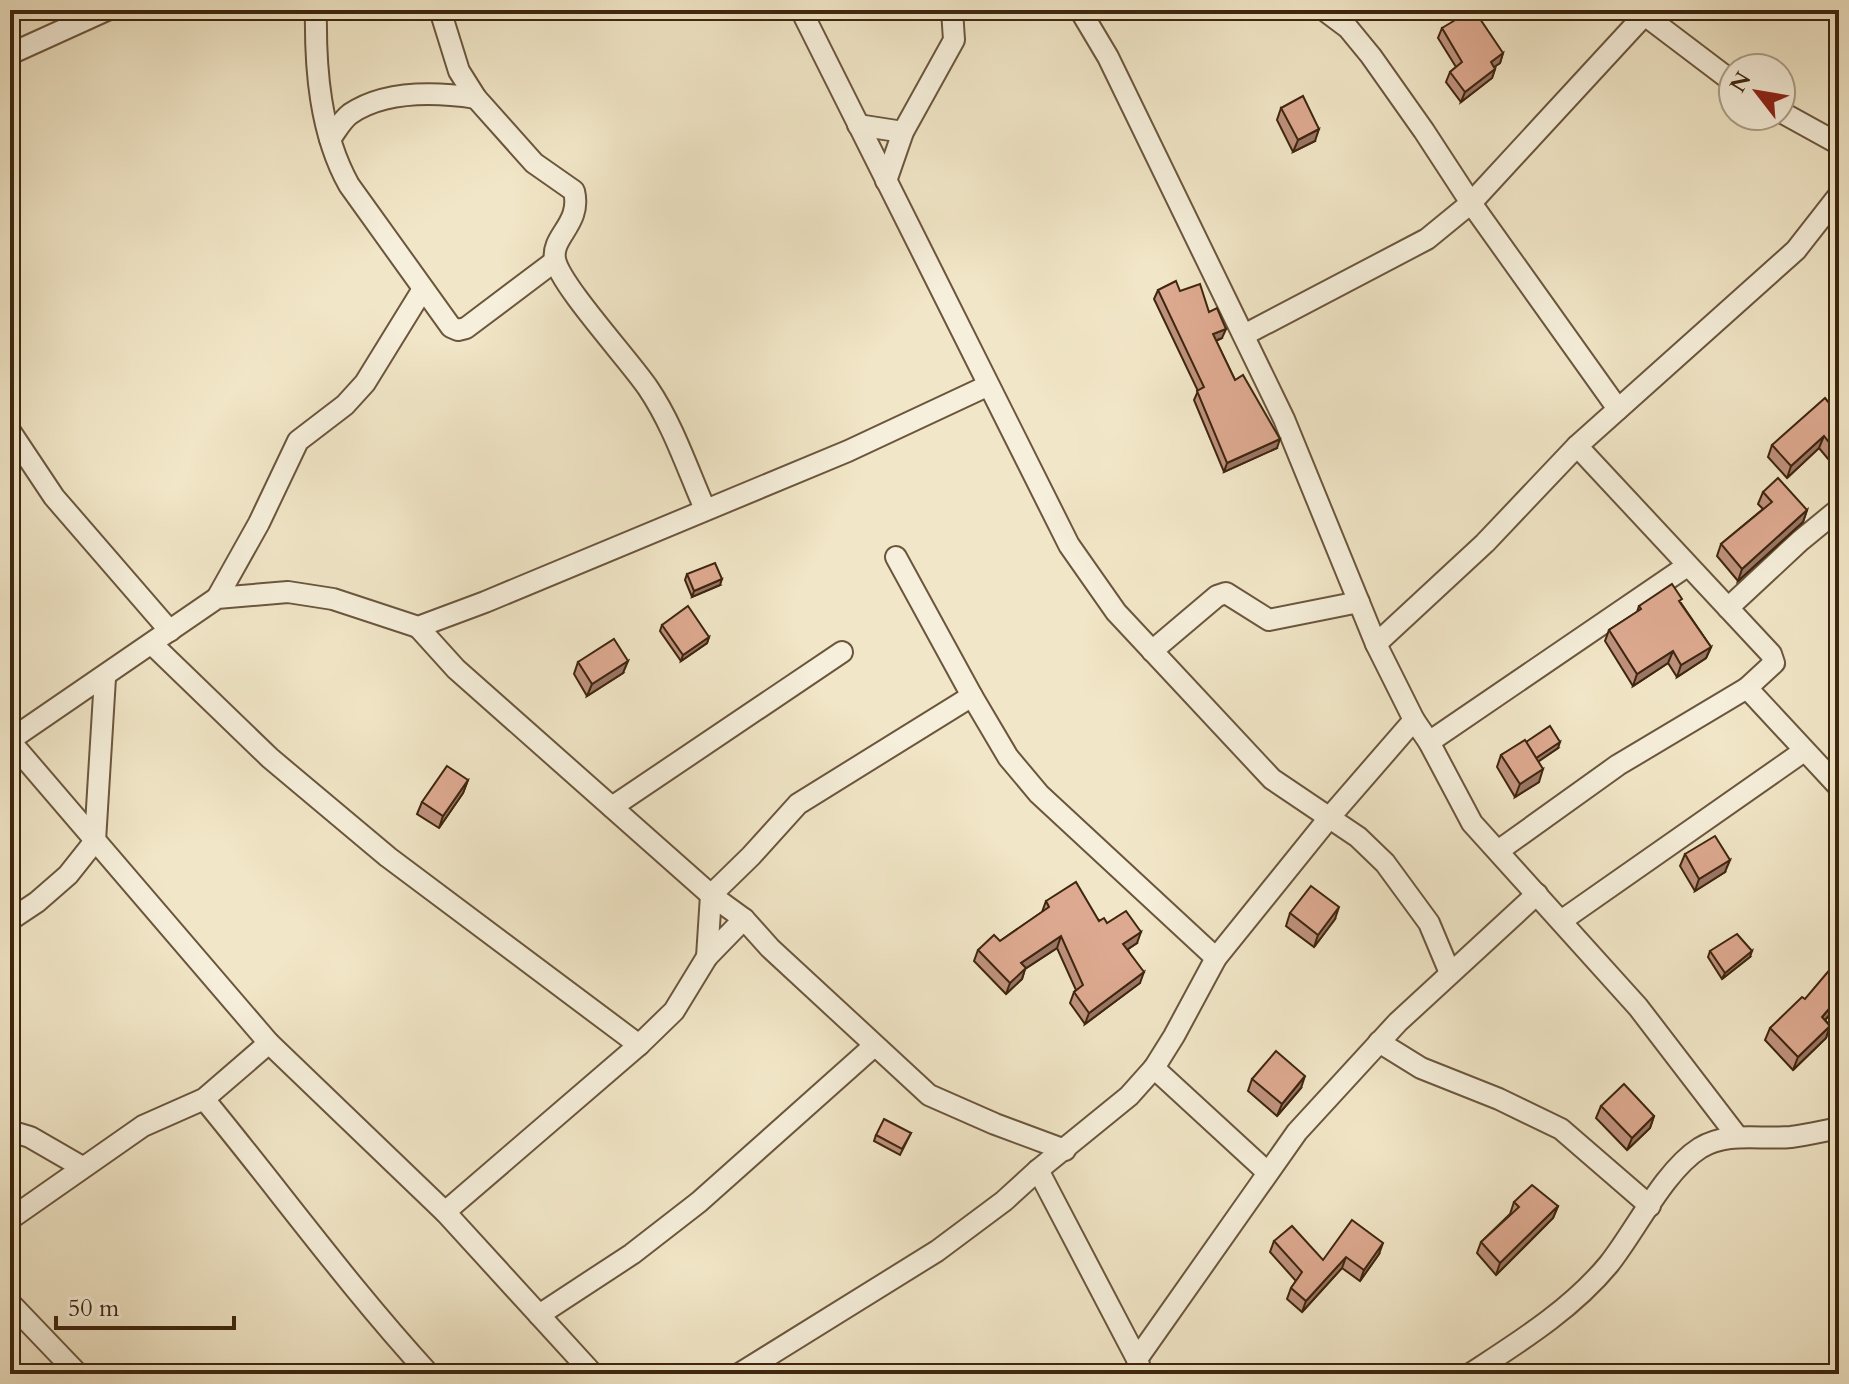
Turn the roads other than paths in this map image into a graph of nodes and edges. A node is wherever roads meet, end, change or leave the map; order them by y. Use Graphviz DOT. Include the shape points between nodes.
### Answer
graph roads {
  1 [pos="107,10"];
  2 [pos="316,10"];
  3 [pos="440,10"];
  4 [pos="801,10"];
  5 [pos="952,10"];
  6 [pos="1080,10"];
  7 [pos="1324,10"];
  8 [pos="1644,12"];
  9 [pos="10,54"];
  10 [pos="1717,69"];
  11 [pos="476,98"];
  12 [pos="1797,121"];
  13 [pos="858,125"];
  14 [pos="903,132"];
  15 [pos="330,139"];
  16 [pos="1839,144"];
  17 [pos="886,181"];
  18 [pos="1839,195"];
  19 [pos="1471,203"];
  20 [pos="555,261"];
  21 [pos="423,289"];
  22 [pos="1244,335"];
  23 [pos="987,386"];
  24 [pos="1618,409"];
  25 [pos="10,431"];
  26 [pos="1577,446"];
  27 [pos="705,509"];
  28 [pos="1839,509"];
  29 [pos="896,557"];
  30 [pos="1687,566"];
  31 [pos="217,598"];
  32 [pos="1359,602"];
  33 [pos="1728,608"];
  34 [pos="418,627"];
  35 [pos="170,631"];
  36 [pos="1376,644"];
  37 [pos="153,645"];
  38 [pos="1152,651"];
  39 [pos="842,652"];
  40 [pos="105,678"];
  41 [pos="1747,688"];
  42 [pos="972,696"];
  43 [pos="1414,720"];
  44 [pos="10,741"];
  45 [pos="1429,742"];
  46 [pos="1804,751"];
  47 [pos="1839,787"];
  48 [pos="612,807"];
  49 [pos="1329,818"];
  50 [pos="95,841"];
  51 [pos="1498,851"];
  52 [pos="1537,894"];
  53 [pos="711,895"];
  54 [pos="744,919"];
  55 [pos="10,920"];
  56 [pos="1561,921"];
  57 [pos="707,957"];
  58 [pos="1216,958"];
  59 [pos="1450,973"];
  60 [pos="1379,1042"];
  61 [pos="269,1043"];
  62 [pos="639,1045"];
  63 [pos="874,1046"];
  64 [pos="1154,1068"];
  65 [pos="204,1099"];
  66 [pos="1839,1128"];
  67 [pos="10,1131"];
  68 [pos="1737,1136"];
  69 [pos="1065,1150"];
  70 [pos="82,1167"];
  71 [pos="1038,1170"];
  72 [pos="1267,1172"];
  73 [pos="1650,1206"];
  74 [pos="445,1212"];
  75 [pos="10,1219"];
  76 [pos="10,1303"];
  77 [pos="539,1315"];
  78 [pos="1140,1367"];
  79 [pos="78,1374"];
  80 [pos="429,1374"];
  81 [pos="593,1374"];
  82 [pos="739,1374"];
  83 [pos="1470,1374"];
  1 -- 9 [label="street"];
  2 -- 15 [label="street" via="317,70"];
  3 -- 11 [label="street" via="459,71"];
  4 -- 13 [label="street"];
  5 -- 14 [label="street" via="954,40"];
  6 -- 22 [label="street"];
  7 -- 19 [label="street" via="1371,56"];
  8 -- 10 [label="street"];
  8 -- 19 [label="street"];
  11 -- 15 [label="street" via="443,93 385,99 349,115"];
  11 -- 20 [label="street" via="534,163 574,191 576,214 555,251"];
  12 -- 16 [label="street"];
  13 -- 14 [label="street"];
  13 -- 17 [label="street"];
  14 -- 17 [label="street"];
  15 -- 21 [label="street" via="349,185"];
  17 -- 23 [label="street"];
  18 -- 24 [label="street" via="1796,250"];
  19 -- 22 [label="street" via="1427,239"];
  19 -- 24 [label="street"];
  20 -- 21 [label="street" via="458,330"];
  20 -- 27 [label="street" via="666,417"];
  21 -- 31 [label="street" via="365,383 298,441"];
  22 -- 32 [label="street"];
  23 -- 27 [label="street" via="848,451"];
  23 -- 38 [label="street" via="1069,545 1116,612"];
  24 -- 26 [label="street"];
  25 -- 35 [label="street" via="54,497"];
  26 -- 30 [label="street"];
  26 -- 36 [label="street" via="1485,543"];
  27 -- 34 [label="street"];
  28 -- 33 [label="street"];
  29 -- 42 [label="street"];
  30 -- 33 [label="street"];
  30 -- 45 [label="street"];
  31 -- 34 [label="street" via="288,592 333,599"];
  31 -- 35 [label="street"];
  32 -- 36 [label="street"];
  32 -- 38 [label="street" via="1269,620 1226,593"];
  33 -- 41 [label="street" via="1775,659"];
  34 -- 48 [label="street" via="456,669"];
  35 -- 37 [label="street"];
  36 -- 43 [label="street"];
  37 -- 40 [label="street"];
  37 -- 62 [label="street" via="270,758 388,857"];
  38 -- 49 [label="street" via="1272,779"];
  39 -- 48 [label="street"];
  40 -- 44 [label="street"];
  40 -- 50 [label="street"];
  41 -- 46 [label="street"];
  41 -- 51 [label="street" via="1618,765"];
  42 -- 53 [label="street" via="798,804"];
  42 -- 58 [label="street" via="1008,757 1039,794"];
  43 -- 45 [label="street"];
  43 -- 49 [label="street"];
  44 -- 50 [label="street"];
  45 -- 51 [label="street" via="1472,823"];
  46 -- 47 [label="street"];
  46 -- 56 [label="street"];
  48 -- 53 [label="street"];
  49 -- 58 [label="street"];
  49 -- 59 [label="street" via="1385,863 1429,923"];
  50 -- 55 [label="street" via="68,875"];
  50 -- 61 [label="street"];
  51 -- 52 [label="street"];
  52 -- 56 [label="street"];
  52 -- 59 [label="street"];
  53 -- 54 [label="street"];
  53 -- 57 [label="street"];
  54 -- 57 [label="street"];
  54 -- 63 [label="street"];
  56 -- 68 [label="street" via="1638,1007"];
  57 -- 62 [label="street" via="674,1011"];
  58 -- 64 [label="street"];
  59 -- 60 [label="street"];
  60 -- 72 [label="street"];
  60 -- 73 [label="street" via="1421,1068 1561,1129"];
  61 -- 65 [label="street"];
  61 -- 74 [label="street"];
  62 -- 74 [label="street"];
  63 -- 69 [label="street" via="929,1095"];
  63 -- 77 [label="street" via="699,1202"];
  64 -- 69 [label="street"];
  64 -- 72 [label="street"];
  65 -- 70 [label="street" via="143,1126"];
  65 -- 80 [label="street" via="377,1317"];
  66 -- 68 [label="street" via="1789,1137"];
  67 -- 70 [label="street"];
  68 -- 73 [label="street" via="1701,1148"];
  69 -- 71 [label="street"];
  70 -- 75 [label="street"];
  71 -- 78 [label="street"];
  71 -- 82 [label="street" via="937,1251"];
  72 -- 78 [label="street"];
  73 -- 83 [label="street" via="1587,1287 1538,1330"];
  74 -- 77 [label="street"];
  76 -- 79 [label="street"];
  77 -- 81 [label="street"];
}
